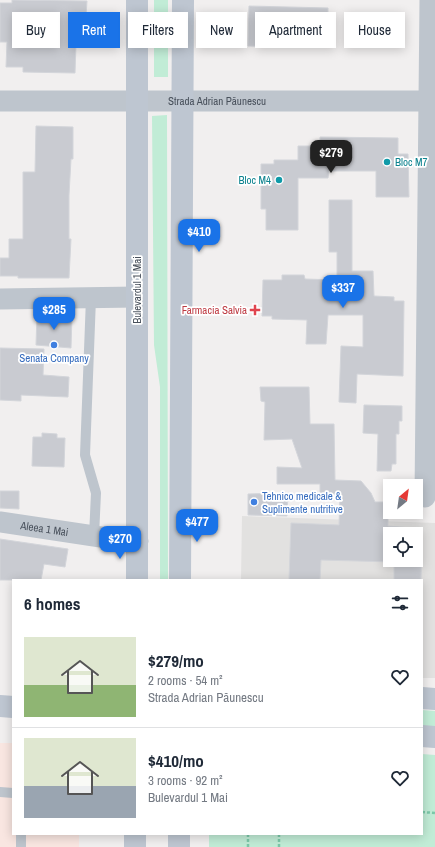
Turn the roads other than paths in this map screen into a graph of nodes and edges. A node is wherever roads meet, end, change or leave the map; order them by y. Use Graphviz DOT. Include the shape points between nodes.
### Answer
graph roads {
  1 [pos="137,0"];
  2 [pos="183,0"];
  3 [pos="430,0"];
  4 [pos="138,100"];
  5 [pos="182,100"];
  6 [pos="0,101"];
  7 [pos="432,101"];
  8 [pos="137,297"];
  9 [pos="91,298"];
  10 [pos="0,299"];
  11 [pos="425,497"];
  12 [pos="0,522"];
  13 [pos="94,536"];
  14 [pos="138,541"];
  15 [pos="137,579"];
  16 [pos="180,579"];
  17 [pos="12,693"];
  18 [pos="0,694"];
  19 [pos="423,698"];
  20 [pos="435,699"];
  21 [pos="0,706"];
  22 [pos="12,707"];
  23 [pos="423,736"];
  24 [pos="435,737"];
  25 [pos="0,792"];
  26 [pos="12,793"];
  27 [pos="21,835"];
  28 [pos="135,835"];
  29 [pos="179,835"];
  30 [pos="21,847"];
  31 [pos="135,847"];
  32 [pos="179,847"];
  1 -- 4 [label="main road, Bulevardul 1 Mai"];
  2 -- 5 [label="main road"];
  3 -- 7 [label="street"];
  4 -- 5 [label="street, Strada Adrian Păunescu"];
  4 -- 6 [label="street, Strada Adrian Păunescu"];
  4 -- 8 [label="main road, Bulevardul 1 Mai"];
  5 -- 7 [label="street, Strada Adrian Păunescu"];
  5 -- 16 [label="main road"];
  7 -- 11 [label="street"];
  8 -- 9 [label="street"];
  8 -- 14 [label="main road, Bulevardul 1 Mai"];
  9 -- 10 [label="street"];
  9 -- 13 [label="lane" via="85,455 96,493"];
  12 -- 13 [label="street, Aleea 1 Mai"];
  13 -- 14 [label="street, Aleea 1 Mai"];
  14 -- 15 [label="main road, Bulevardul 1 Mai"];
  17 -- 18 [label="main road"];
  19 -- 20 [label="main road"];
  21 -- 22 [label="main road"];
  23 -- 24 [label="main road"];
  25 -- 26 [label="lane"];
  27 -- 30 [label="lane"];
  28 -- 31 [label="main road"];
  29 -- 32 [label="main road"];
}
